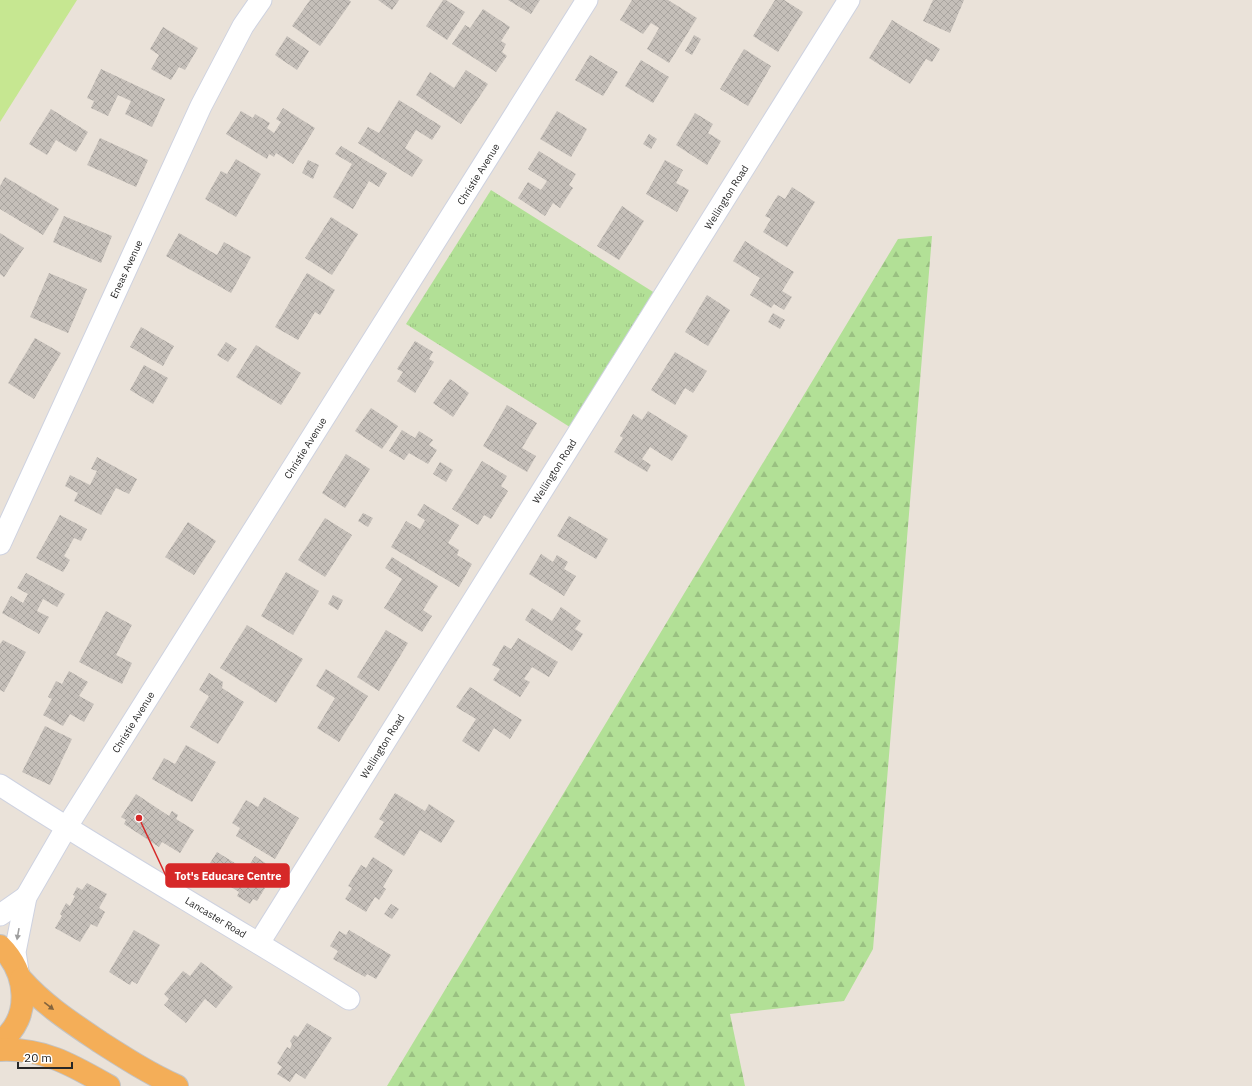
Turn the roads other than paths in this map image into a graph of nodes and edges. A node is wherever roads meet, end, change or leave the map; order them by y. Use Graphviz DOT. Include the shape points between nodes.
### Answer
graph roads {
  1 [pos="262,0"];
  2 [pos="587,0"];
  3 [pos="849,0"];
  4 [pos="0,544"];
  5 [pos="0,785"];
  6 [pos="66,828"];
  7 [pos="26,897"];
  8 [pos="0,915"];
  9 [pos="259,943"];
  10 [pos="0,946"];
  11 [pos="20,975"];
  12 [pos="349,999"];
  13 [pos="0,1042"];
  14 [pos="0,1050"];
  15 [pos="109,1086"];
  16 [pos="178,1086"];
  1 -- 4 [label="street, Eneas Avenue" via="243,26 201,106"];
  2 -- 6 [label="street, Christie Avenue"];
  3 -- 9 [label="street, Wellington Road"];
  5 -- 6 [label="street, Lancaster Road"];
  6 -- 7 [label="street, Christie Avenue"];
  6 -- 9 [label="street, Lancaster Road"];
  7 -- 8 [label="street, Christie Avenue"];
  7 -- 11 [label="street, Christie Avenue, one-way" via="15,952"];
  9 -- 12 [label="street, Lancaster Road"];
  10 -- 11 [label="highway" via="8,953"];
  11 -- 13 [label="highway" via="23,995 19,1015 10,1032"];
  11 -- 16 [label="highway, one-way" via="44,1003 69,1022 154,1076"];
  14 -- 15 [label="highway" via="54,1056"];
}
